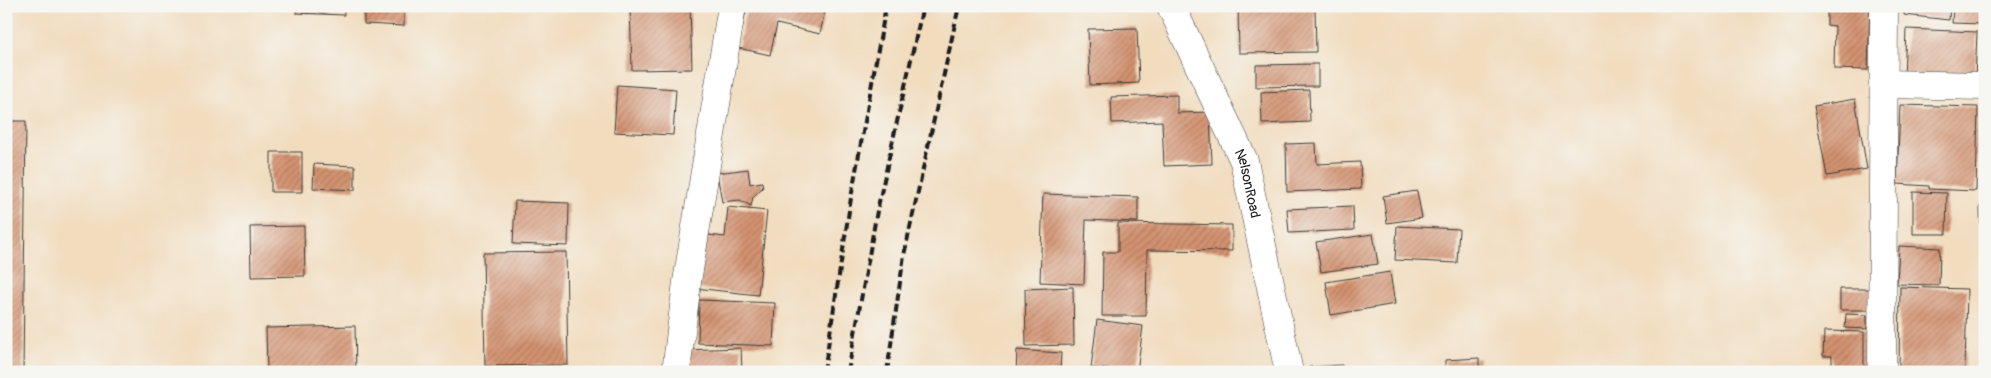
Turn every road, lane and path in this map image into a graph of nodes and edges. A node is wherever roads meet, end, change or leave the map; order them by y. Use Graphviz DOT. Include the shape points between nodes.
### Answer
graph roads {
  1 [pos="732,6"];
  2 [pos="1171,6"];
  3 [pos="1884,6"];
  4 [pos="1883,84"];
  5 [pos="1985,86"];
  6 [pos="676,372"];
  7 [pos="1289,372"];
  8 [pos="1882,372"];
  1 -- 6 [label="street" via="687,282"];
  2 -- 7 [label="street, NelsonRoad" via="1244,161"];
  3 -- 4 [label="street"];
  4 -- 5 [label="street"];
  4 -- 8 [label="street"];
}
